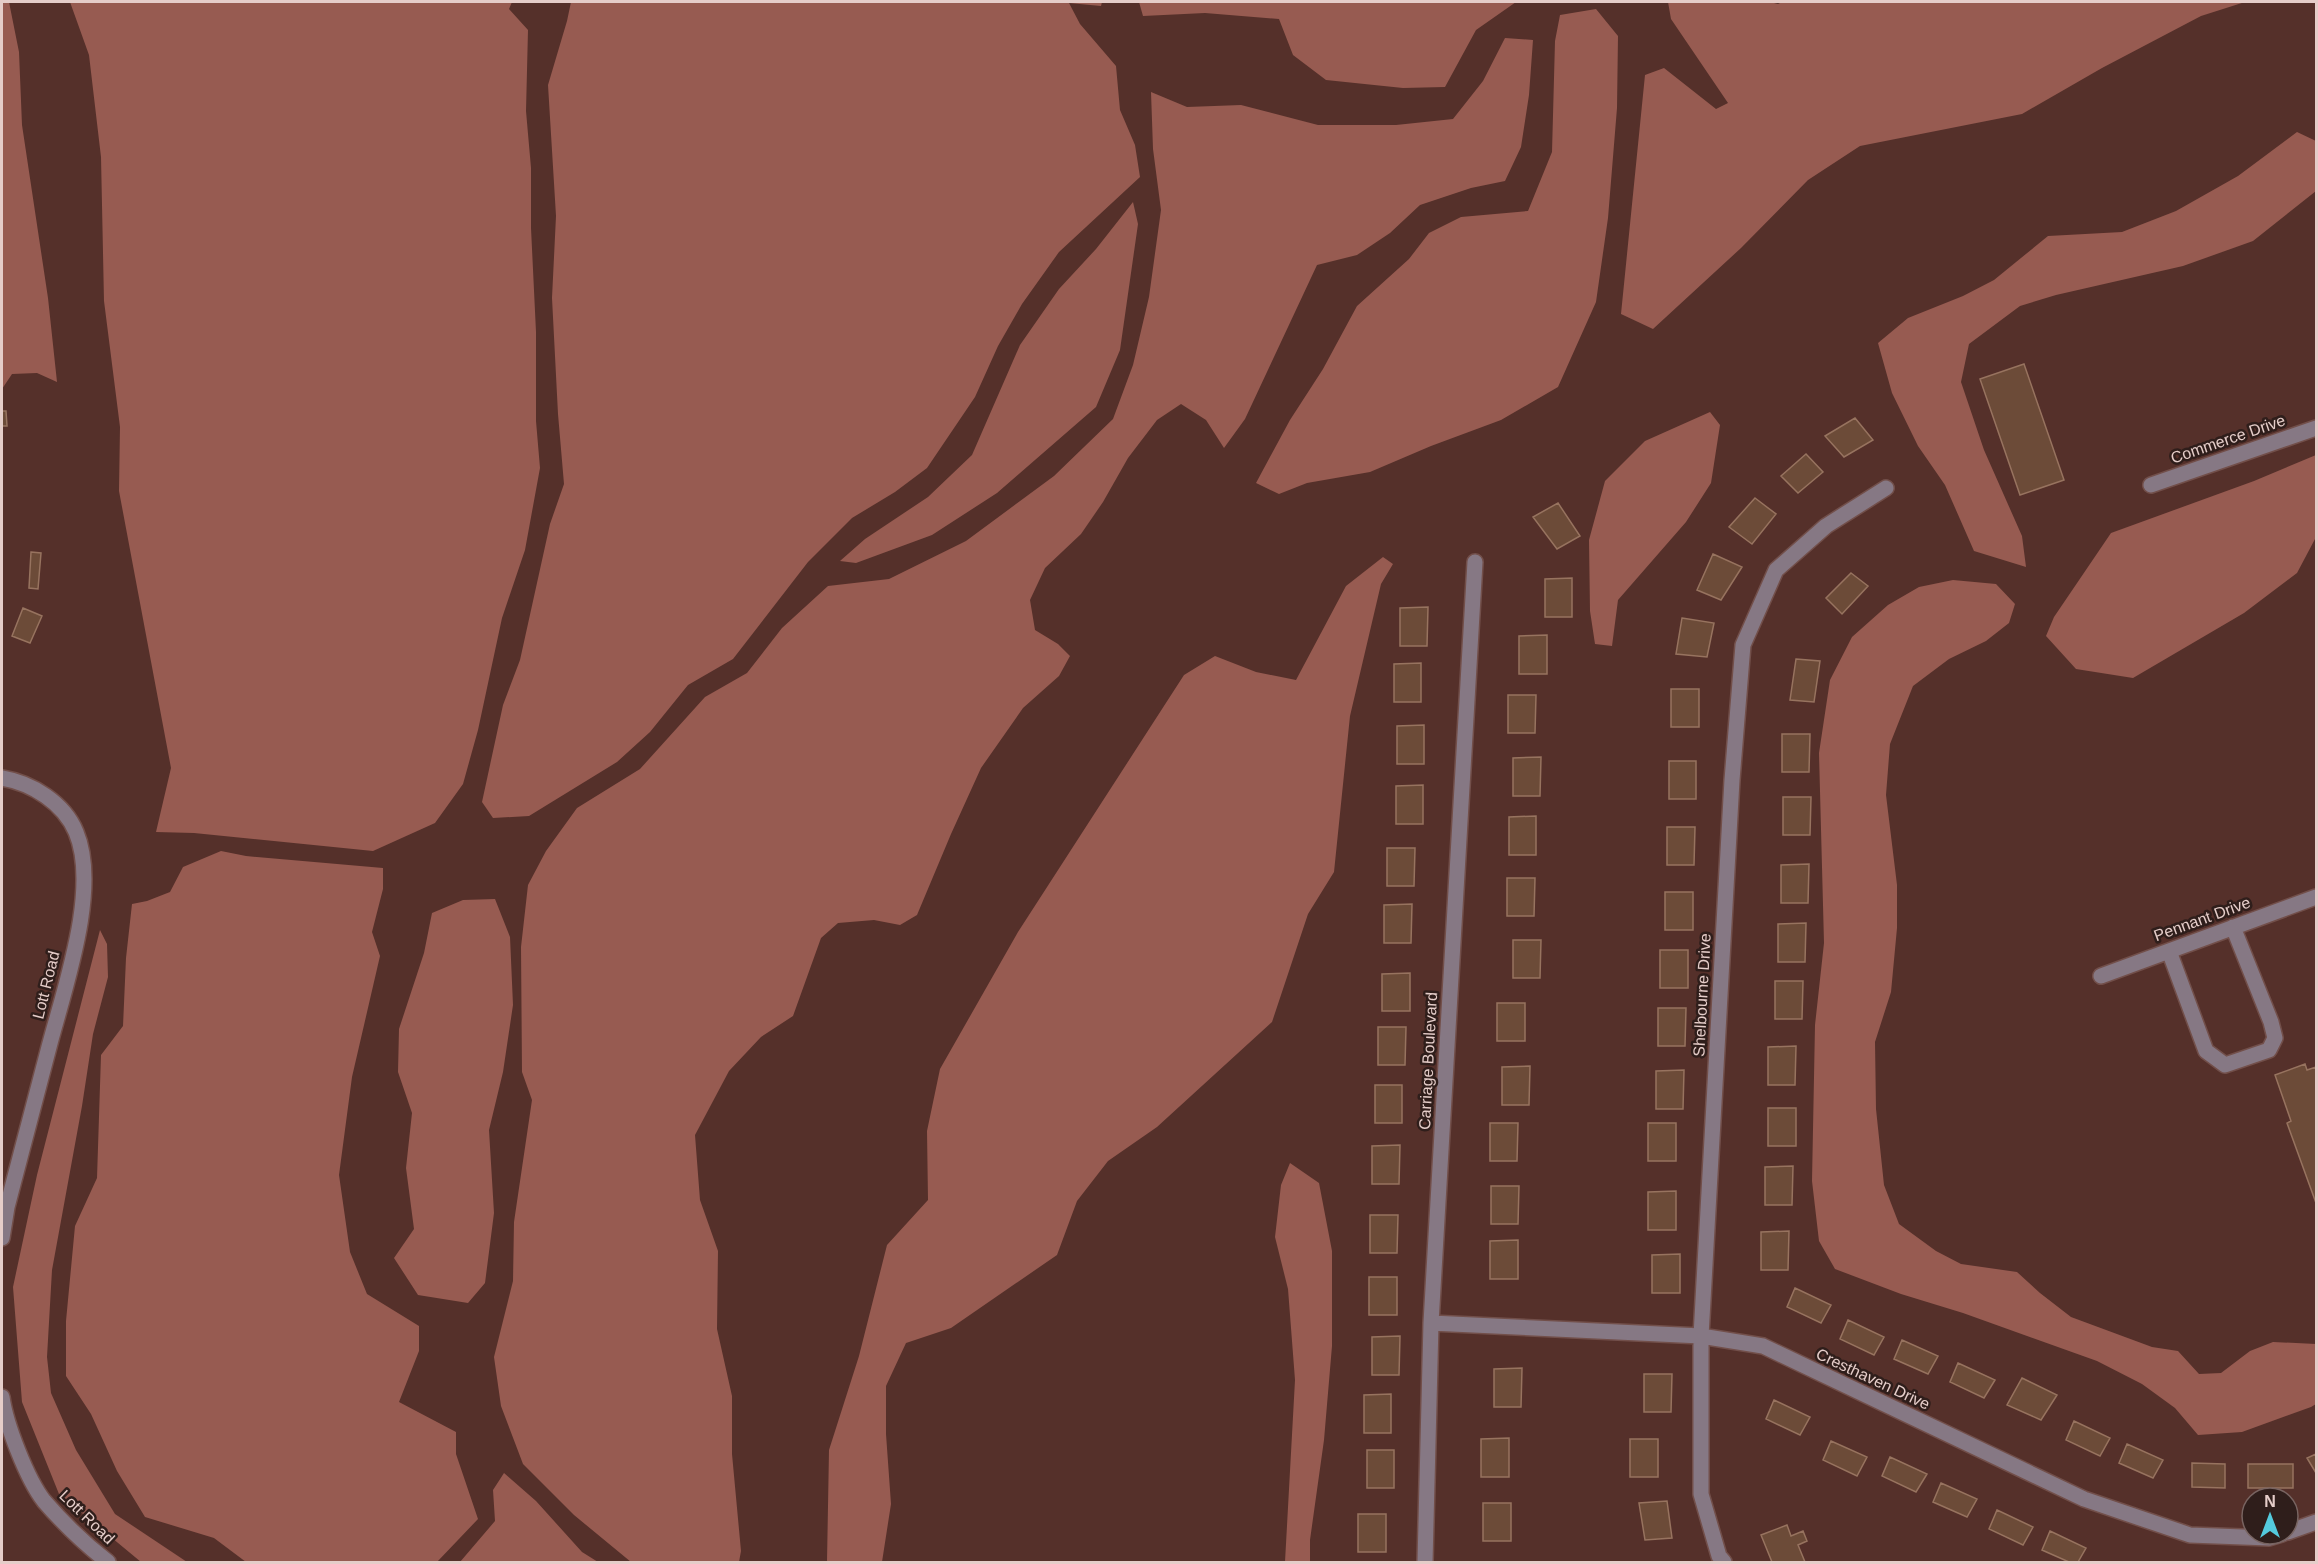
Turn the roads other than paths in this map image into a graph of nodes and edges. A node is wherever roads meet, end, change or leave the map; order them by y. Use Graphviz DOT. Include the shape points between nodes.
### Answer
graph roads {
  1 [pos="2316,428"];
  2 [pos="2151,485"];
  3 [pos="1886,488"];
  4 [pos="1475,562"];
  5 [pos="2,778"];
  6 [pos="2316,897"];
  7 [pos="2233,927"];
  8 [pos="2169,951"];
  9 [pos="2101,976"];
  10 [pos="2,1238"];
  11 [pos="1431,1323"];
  12 [pos="1701,1336"];
  13 [pos="2,1397"];
  14 [pos="2316,1522"];
  15 [pos="2300,1528"];
  16 [pos="2240,1537"];
  17 [pos="108,1563"];
  18 [pos="1425,1563"];
  19 [pos="1724,1563"];
  1 -- 2 [label="street, Commerce Drive"];
  3 -- 12 [label="street, Shelbourne Drive" via="1826,526 1776,570 1743,645"];
  4 -- 11 [label="street, Carriage Boulevard"];
  5 -- 10 [label="street, Lott Road" via="42,792 63,812 76,832 84,894"];
  6 -- 7 [label="street, Pennant Drive"];
  7 -- 8 [label="street, Pennant Drive"];
  7 -- 8 [label="street" via="2271,1022 2275,1038 2269,1050 2225,1065 2206,1051"];
  8 -- 9 [label="street, Pennant Drive"];
  11 -- 12 [label="street, Cresthaven Drive"];
  11 -- 18 [label="street, Carriage Boulevard"];
  12 -- 16 [label="street, Cresthaven Drive" via="1763,1346 2084,1499 2190,1535"];
  12 -- 19 [label="street, Shelbourne Drive" via="1701,1494"];
  13 -- 17 [label="street, Lott Road" via="4,1415 21,1458 43,1499"];
  14 -- 15 [label="street"];
}
